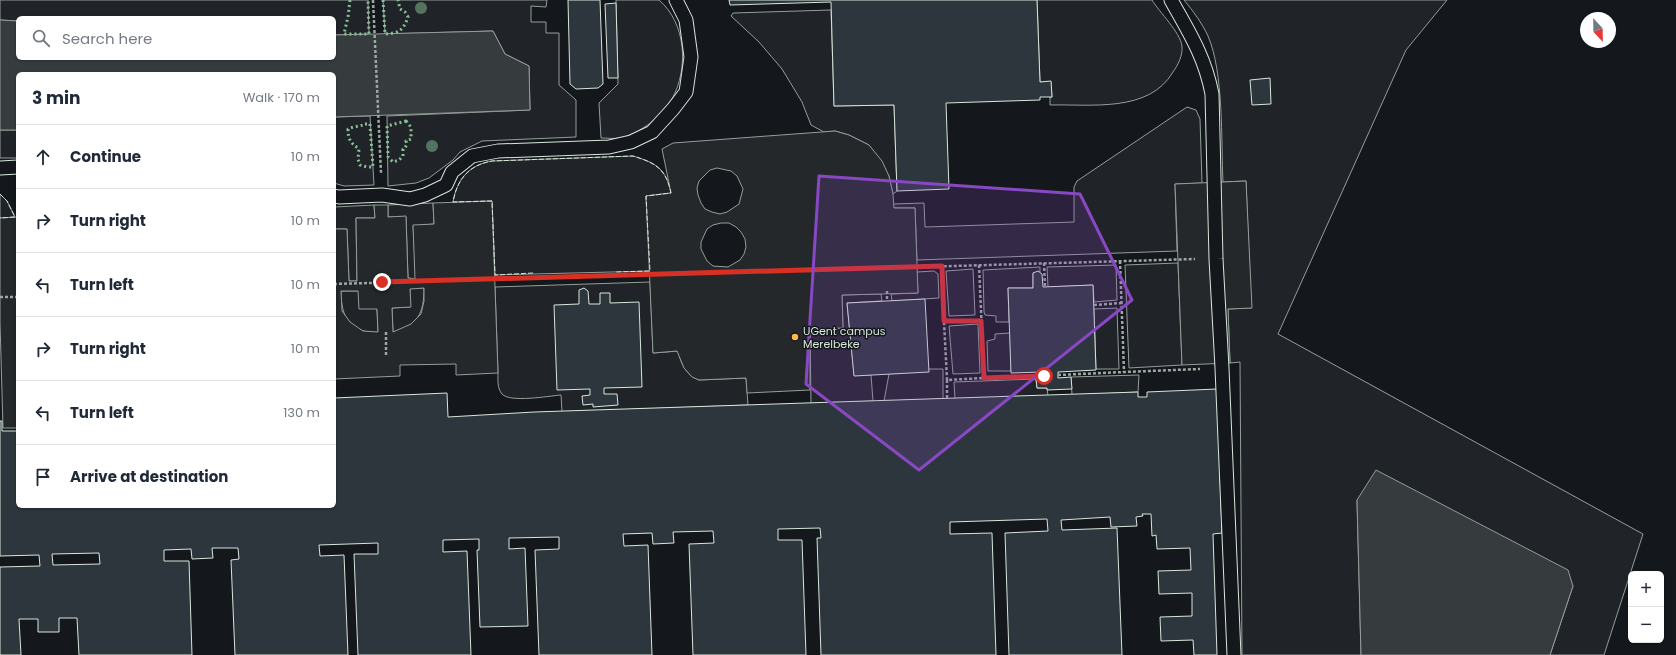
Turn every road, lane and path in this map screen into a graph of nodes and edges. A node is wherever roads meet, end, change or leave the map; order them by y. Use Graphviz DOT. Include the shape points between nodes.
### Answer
graph roads {
  1 [pos="373,0"];
  2 [pos="676,0"];
  3 [pos="1171,0"];
  4 [pos="380,148"];
  5 [pos="16,167"];
  6 [pos="0,168"];
  7 [pos="336,196"];
  8 [pos="1216,259"];
  9 [pos="1120,261"];
  10 [pos="1044,263"];
  11 [pos="978,265"];
  12 [pos="942,266"];
  13 [pos="382,281"];
  14 [pos="336,284"];
  15 [pos="1045,287"];
  16 [pos="383,290"];
  17 [pos="887,291"];
  18 [pos="0,297"];
  19 [pos="16,297"];
  20 [pos="887,301"];
  21 [pos="1122,303"];
  22 [pos="1094,305"];
  23 [pos="944,321"];
  24 [pos="981,321"];
  25 [pos="386,332"];
  26 [pos="386,355"];
  27 [pos="1222,368"];
  28 [pos="1124,372"];
  29 [pos="1058,375"];
  30 [pos="1044,376"];
  31 [pos="984,378"];
  32 [pos="947,380"];
  33 [pos="947,399"];
  34 [pos="1234,655"];
  1 -- 4 [label="path"];
  2 -- 7 [label="lane" via="686,20 690,57 686,92 652,132 631,142 608,146 498,151 472,156 452,172 446,185 426,195 410,199 382,195"];
  3 -- 8 [label="lane" via="1195,42 1208,72 1212,94"];
  5 -- 6 [label="lane"];
  8 -- 9 [label="path"];
  8 -- 27 [label="lane"];
  9 -- 10 [label="path"];
  9 -- 21 [label="path"];
  10 -- 11 [label="path"];
  10 -- 15 [label="path"];
  11 -- 12 [label="path"];
  11 -- 24 [label="path"];
  12 -- 13 [label="path"];
  12 -- 23 [label="path"];
  13 -- 14 [label="path"];
  13 -- 16 [label="path"];
  17 -- 20 [label="path"];
  18 -- 19 [label="path"];
  21 -- 22 [label="path"];
  21 -- 28 [label="path"];
  23 -- 24 [label="path"];
  23 -- 32 [label="path"];
  24 -- 31 [label="path"];
  25 -- 26 [label="path"];
  27 -- 28 [label="path"];
  27 -- 34 [label="lane"];
  28 -- 29 [label="path"];
  30 -- 31 [label="path"];
  31 -- 32 [label="path"];
  32 -- 33 [label="path"];
}
